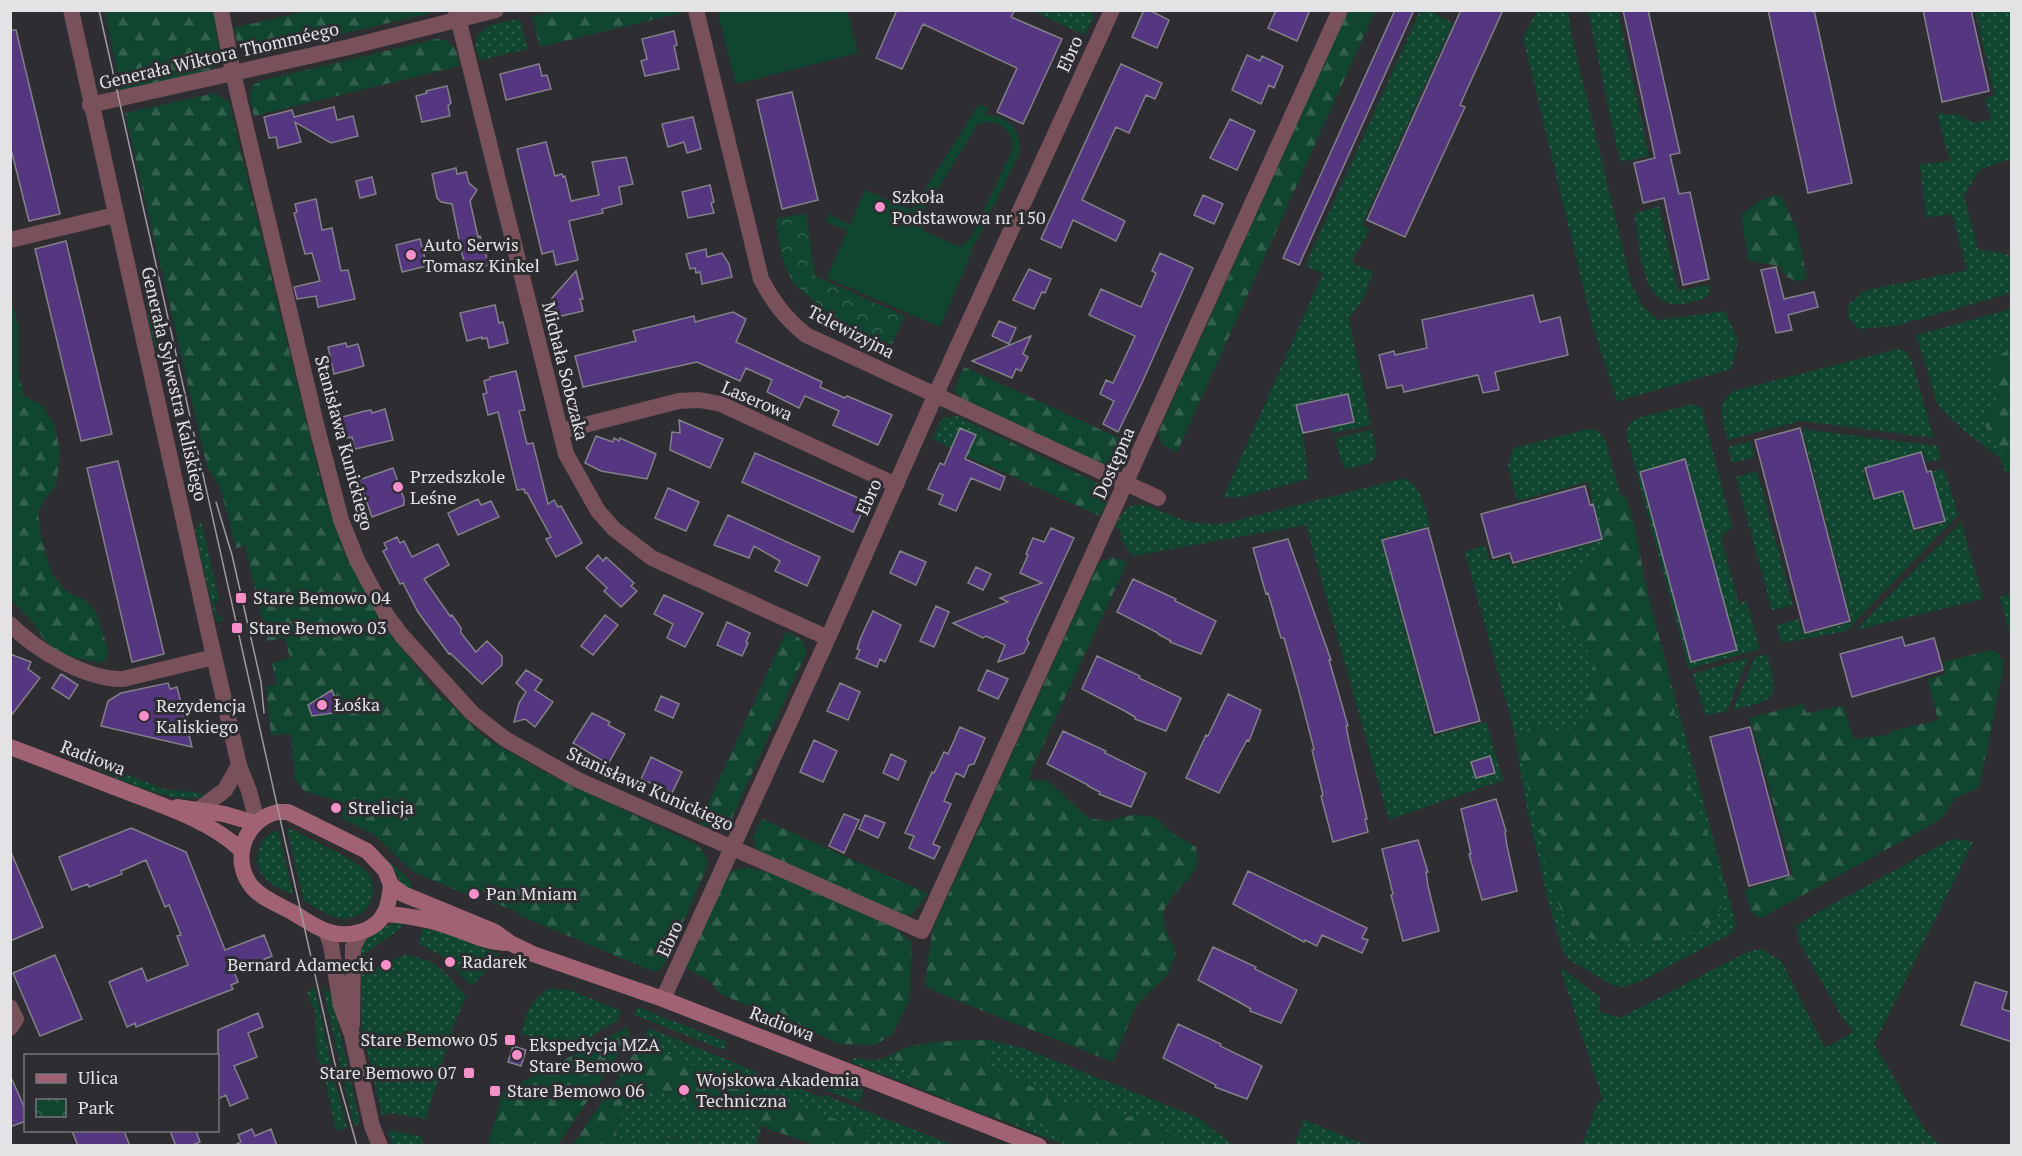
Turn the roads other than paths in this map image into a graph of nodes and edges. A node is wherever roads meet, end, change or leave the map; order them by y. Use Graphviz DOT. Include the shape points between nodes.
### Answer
graph roads {
  1 [pos="71,10"];
  2 [pos="221,10"];
  3 [pos="496,10"];
  4 [pos="696,10"];
  5 [pos="1112,10"];
  6 [pos="1340,10"];
  7 [pos="457,15"];
  8 [pos="233,73"];
  9 [pos="90,105"];
  10 [pos="115,215"];
  11 [pos="10,240"];
  12 [pos="935,396"];
  13 [pos="561,431"];
  14 [pos="1126,484"];
  15 [pos="896,485"];
  16 [pos="1158,498"];
  17 [pos="10,624"];
  18 [pos="828,638"];
  19 [pos="214,657"];
  20 [pos="10,747"];
  21 [pos="239,765"];
  22 [pos="161,804"];
  23 [pos="198,810"];
  24 [pos="261,819"];
  25 [pos="733,848"];
  26 [pos="241,850"];
  27 [pos="392,885"];
  28 [pos="385,914"];
  29 [pos="326,931"];
  30 [pos="922,931"];
  31 [pos="361,932"];
  32 [pos="510,943"];
  33 [pos="663,999"];
  34 [pos="10,1007"];
  35 [pos="10,1028"];
  36 [pos="352,1035"];
  37 [pos="380,1146"];
  38 [pos="1039,1146"];
  1 -- 9 [label="street, Generała Sylwestra Kaliskiego"];
  2 -- 8 [label="street, Stanisława Kunickiego"];
  3 -- 7 [label="street, Generała Wiktora Thomméego"];
  4 -- 12 [label="street, Telewizyjna" via="761,279 779,310 806,335"];
  5 -- 12 [label="street, Ebro"];
  6 -- 14 [label="street, Dostępna"];
  7 -- 8 [label="street, Generała Wiktora Thomméego"];
  7 -- 13 [label="street, Michała Sobczaka"];
  8 -- 9 [label="street, Generała Wiktora Thomméego"];
  8 -- 25 [label="street, Stanisława Kunickiego" via="341,520 387,616 472,713 505,739 578,780"];
  9 -- 10 [label="street, Generała Sylwestra Kaliskiego"];
  10 -- 11 [label="street"];
  10 -- 19 [label="street, Generała Sylwestra Kaliskiego"];
  12 -- 14 [label="street, Telewizyjna"];
  12 -- 15 [label="street, Ebro"];
  13 -- 15 [label="street, Laserowa" via="679,401 699,400 721,404"];
  13 -- 18 [label="street, Michała Sobczaka" via="566,454 598,512 633,544 652,558"];
  14 -- 16 [label="street, Telewizyjna"];
  14 -- 30 [label="street, Dostępna"];
  15 -- 18 [label="street, Ebro"];
  17 -- 19 [label="street" via="72,666 108,680"];
  18 -- 25 [label="street, Ebro"];
  19 -- 21 [label="street, Generała Sylwestra Kaliskiego"];
  20 -- 22 [label="main road, Radiowa"];
  21 -- 23 [label="street" via="225,790"];
  21 -- 24 [label="street, Generała Sylwestra Kaliskiego"];
  22 -- 23 [label="main road, Radiowa"];
  22 -- 26 [label="main road, Radiowa" via="215,831"];
  23 -- 24 [label="main road, Radiowa"];
  24 -- 26 [label="main road" via="246,836"];
  24 -- 27 [label="main road" via="288,812 367,851 385,870"];
  25 -- 30 [label="street, Stanisława Kunickiego"];
  25 -- 33 [label="street, Ebro"];
  26 -- 29 [label="main road" via="245,872 254,889"];
  27 -- 28 [label="main road"];
  27 -- 32 [label="main road, Radiowa" via="403,894 495,932"];
  28 -- 31 [label="main road"];
  28 -- 32 [label="main road, Radiowa" via="445,925 492,943"];
  29 -- 31 [label="main road"];
  29 -- 36 [label="street" via="341,1006"];
  31 -- 36 [label="street" via="353,947"];
  32 -- 33 [label="main road, Radiowa"];
  33 -- 38 [label="main road, Radiowa"];
  34 -- 35 [label="street" via="16,1019"];
  36 -- 37 [label="street"];
}
